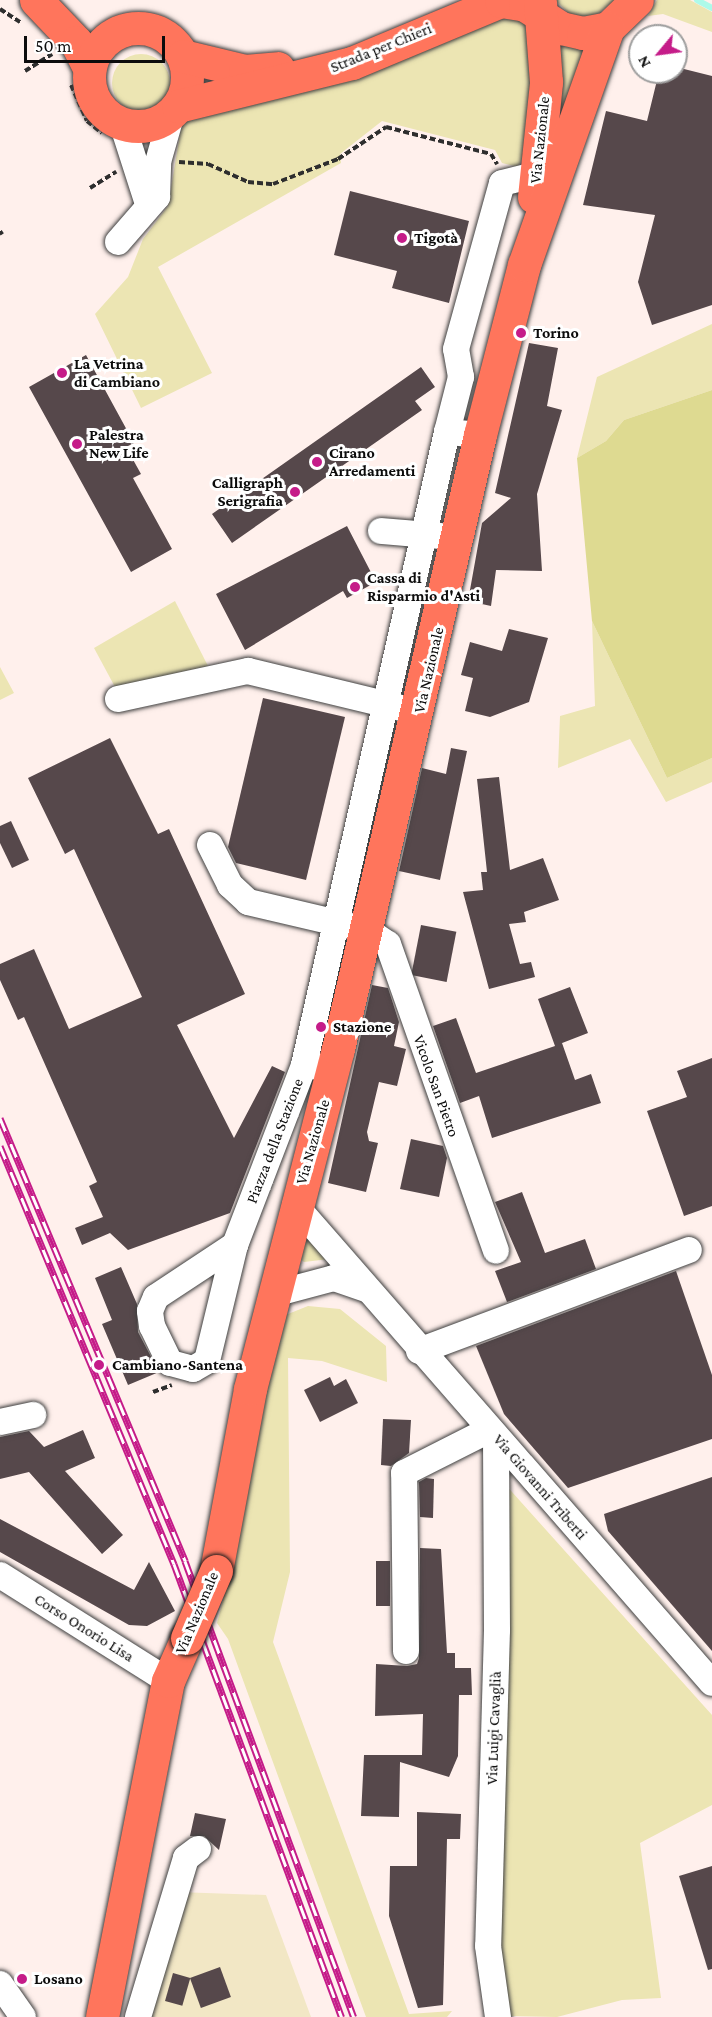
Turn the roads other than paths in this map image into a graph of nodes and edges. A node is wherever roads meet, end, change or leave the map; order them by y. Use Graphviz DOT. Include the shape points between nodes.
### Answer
graph roads {
  1 [pos="36,0"];
  2 [pos="52,0"];
  3 [pos="436,0"];
  4 [pos="637,1"];
  5 [pos="542,7"];
  6 [pos="608,28"];
  7 [pos="117,32"];
  8 [pos="183,56"];
  9 [pos="90,69"];
  10 [pos="175,110"];
  11 [pos="122,123"];
  12 [pos="537,174"];
  13 [pos="148,211"];
  14 [pos="118,242"];
  15 [pos="524,265"];
  16 [pos="447,432"];
  17 [pos="480,435"];
  18 [pos="381,531"];
  19 [pos="425,533"];
  20 [pos="459,540"];
  21 [pos="262,689"];
  22 [pos="118,699"];
  23 [pos="387,704"];
  24 [pos="418,712"];
  25 [pos="210,845"];
  26 [pos="352,927"];
  27 [pos="319,1067"];
  28 [pos="296,1205"];
  29 [pos="236,1245"];
  30 [pos="688,1250"];
  31 [pos="496,1251"];
  32 [pos="369,1291"];
  33 [pos="274,1294"];
  34 [pos="419,1351"];
  35 [pos="33,1414"];
  36 [pos="0,1422"];
  37 [pos="493,1434"];
  38 [pos="0,1575"];
  39 [pos="406,1651"];
  40 [pos="168,1681"];
  41 [pos="712,1683"];
  42 [pos="198,1849"];
  43 [pos="0,1984"];
  44 [pos="23,2017"];
  45 [pos="102,2017"];
  46 [pos="138,2017"];
  47 [pos="498,2017"];
  1 -- 9 [label="main road" via="76,42"];
  2 -- 7 [label="main road"];
  3 -- 8 [label="main road, Strada per Chieri" via="348,44 278,68 245,70"];
  4 -- 6 [label="main road, Via Nazionale"];
  5 -- 6 [label="main road" via="561,28 583,33"];
  5 -- 10 [label="main road, Strada per Chieri" via="501,1 478,6 352,63"];
  5 -- 12 [label="main road, Via Nazionale"];
  6 -- 15 [label="main road, Via Nazionale"];
  7 -- 8 [label="main road" via="140,28 162,34"];
  7 -- 9 [label="main road" via="99,47"];
  8 -- 10 [label="main road" via="187,82"];
  9 -- 11 [label="main road" via="93,96"];
  10 -- 11 [label="main road" via="148,125"];
  10 -- 13 [label="street" via="158,162 157,197"];
  11 -- 13 [label="street" via="141,169"];
  12 -- 15 [label="main road, Via Nazionale"];
  12 -- 16 [label="street" via="502,183 456,350 460,377"];
  13 -- 14 [label="street"];
  15 -- 17 [label="main road, Via Nazionale"];
  16 -- 17 [label="street"];
  16 -- 19 [label="street"];
  17 -- 20 [label="main road, Via Nazionale"];
  18 -- 19 [label="street"];
  19 -- 20 [label="street"];
  19 -- 23 [label="street"];
  20 -- 24 [label="main road, Via Nazionale"];
  21 -- 23 [label="street" via="351,711"];
  22 -- 23 [label="street" via="248,671"];
  23 -- 24 [label="street"];
  23 -- 26 [label="street"];
  24 -- 26 [label="main road, Via Nazionale"];
  25 -- 26 [label="street" via="230,885 248,902"];
  26 -- 27 [label="main road, Via Nazionale"];
  26 -- 31 [label="street, Vicolo San Pietro" via="388,944"];
  27 -- 28 [label="main road, Via Nazionale"];
  27 -- 29 [label="street, Piazza della Stazione"];
  28 -- 32 [label="street, Via Giovanni Triberti" via="307,1212"];
  28 -- 33 [label="main road, Via Nazionale"];
  29 -- 29 [label="street, Piazza della Stazione" via="156,1297 150,1311 152,1326 170,1362 193,1369 207,1361"];
  30 -- 34 [label="street"];
  32 -- 33 [label="street, Via Giovanni Triberti" via="334,1278"];
  32 -- 34 [label="street, Via Giovanni Triberti"];
  33 -- 40 [label="main road, Via Nazionale, bridge" via="216,1571"];
  34 -- 37 [label="street, Via Giovanni Triberti"];
  35 -- 36 [label="street"];
  37 -- 39 [label="street" via="404,1473"];
  37 -- 41 [label="street, Via Giovanni Triberti"];
  37 -- 47 [label="street, Via Luigi Cavaglià" via="497,1630 488,1946"];
  38 -- 40 [label="street, Corso Onorio Lisa"];
  40 -- 45 [label="main road, Via Nazionale"];
  42 -- 46 [label="street" via="186,1858"];
  43 -- 44 [label="street"];
}
